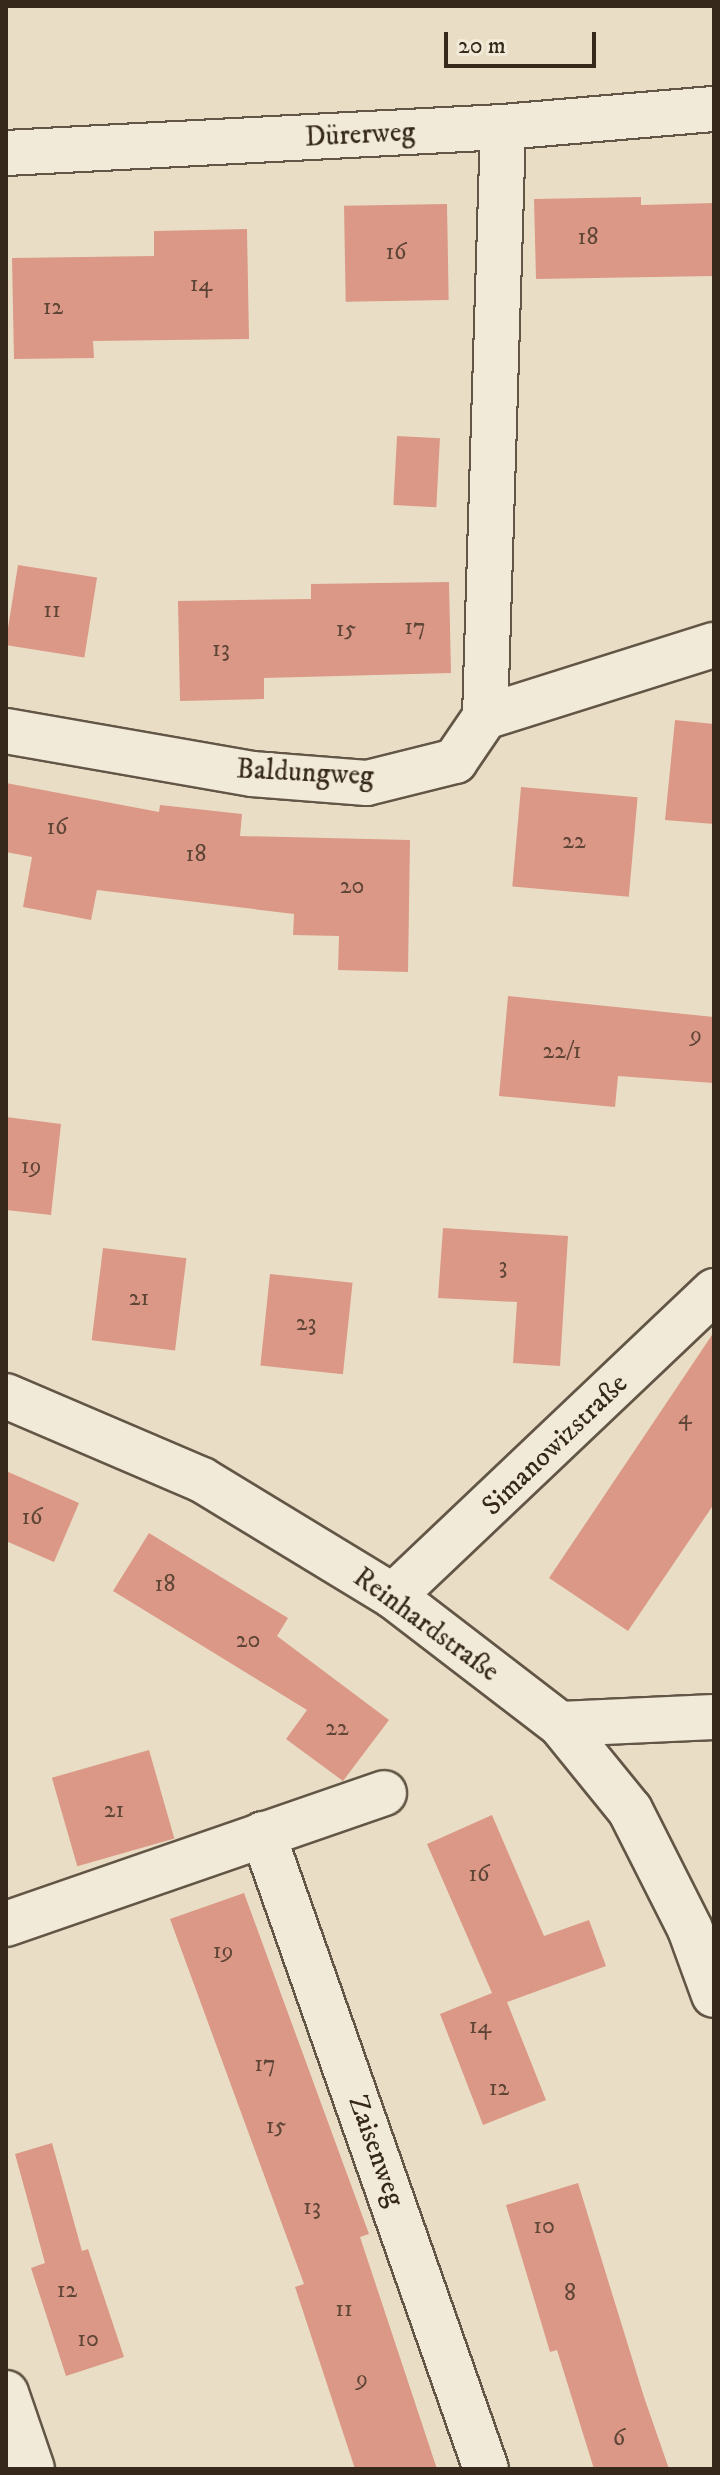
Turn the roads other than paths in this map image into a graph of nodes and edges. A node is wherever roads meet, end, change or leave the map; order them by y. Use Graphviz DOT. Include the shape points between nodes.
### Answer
graph roads {
  1 [pos="714,109"];
  2 [pos="503,127"];
  3 [pos="6,153"];
  4 [pos="714,645"];
  5 [pos="485,717"];
  6 [pos="6,731"];
  7 [pos="714,1291"];
  8 [pos="6,1396"];
  9 [pos="393,1596"];
  10 [pos="714,1717"];
  11 [pos="560,1724"];
  12 [pos="384,1793"];
  13 [pos="263,1834"];
  14 [pos="6,1924"];
  15 [pos="714,1995"];
  16 [pos="6,2393"];
  17 [pos="32,2469"];
  18 [pos="486,2469"];
  1 -- 2 [label="street, Dürerweg"];
  2 -- 3 [label="street, Dürerweg"];
  2 -- 5 [label="street"];
  4 -- 5 [label="street"];
  5 -- 6 [label="street, Baldungweg" via="455,761 367,783 252,774"];
  7 -- 9 [label="street, Simanowizstraße"];
  8 -- 9 [label="street, Reinhardstraße" via="202,1480"];
  9 -- 11 [label="street, Reinhardstraße"];
  10 -- 11 [label="street"];
  11 -- 15 [label="street, Reinhardstraße" via="630,1810 690,1929"];
  12 -- 13 [label="street"];
  13 -- 14 [label="street"];
  13 -- 18 [label="street, Zaisenweg"];
  16 -- 17 [label="street"];
}
